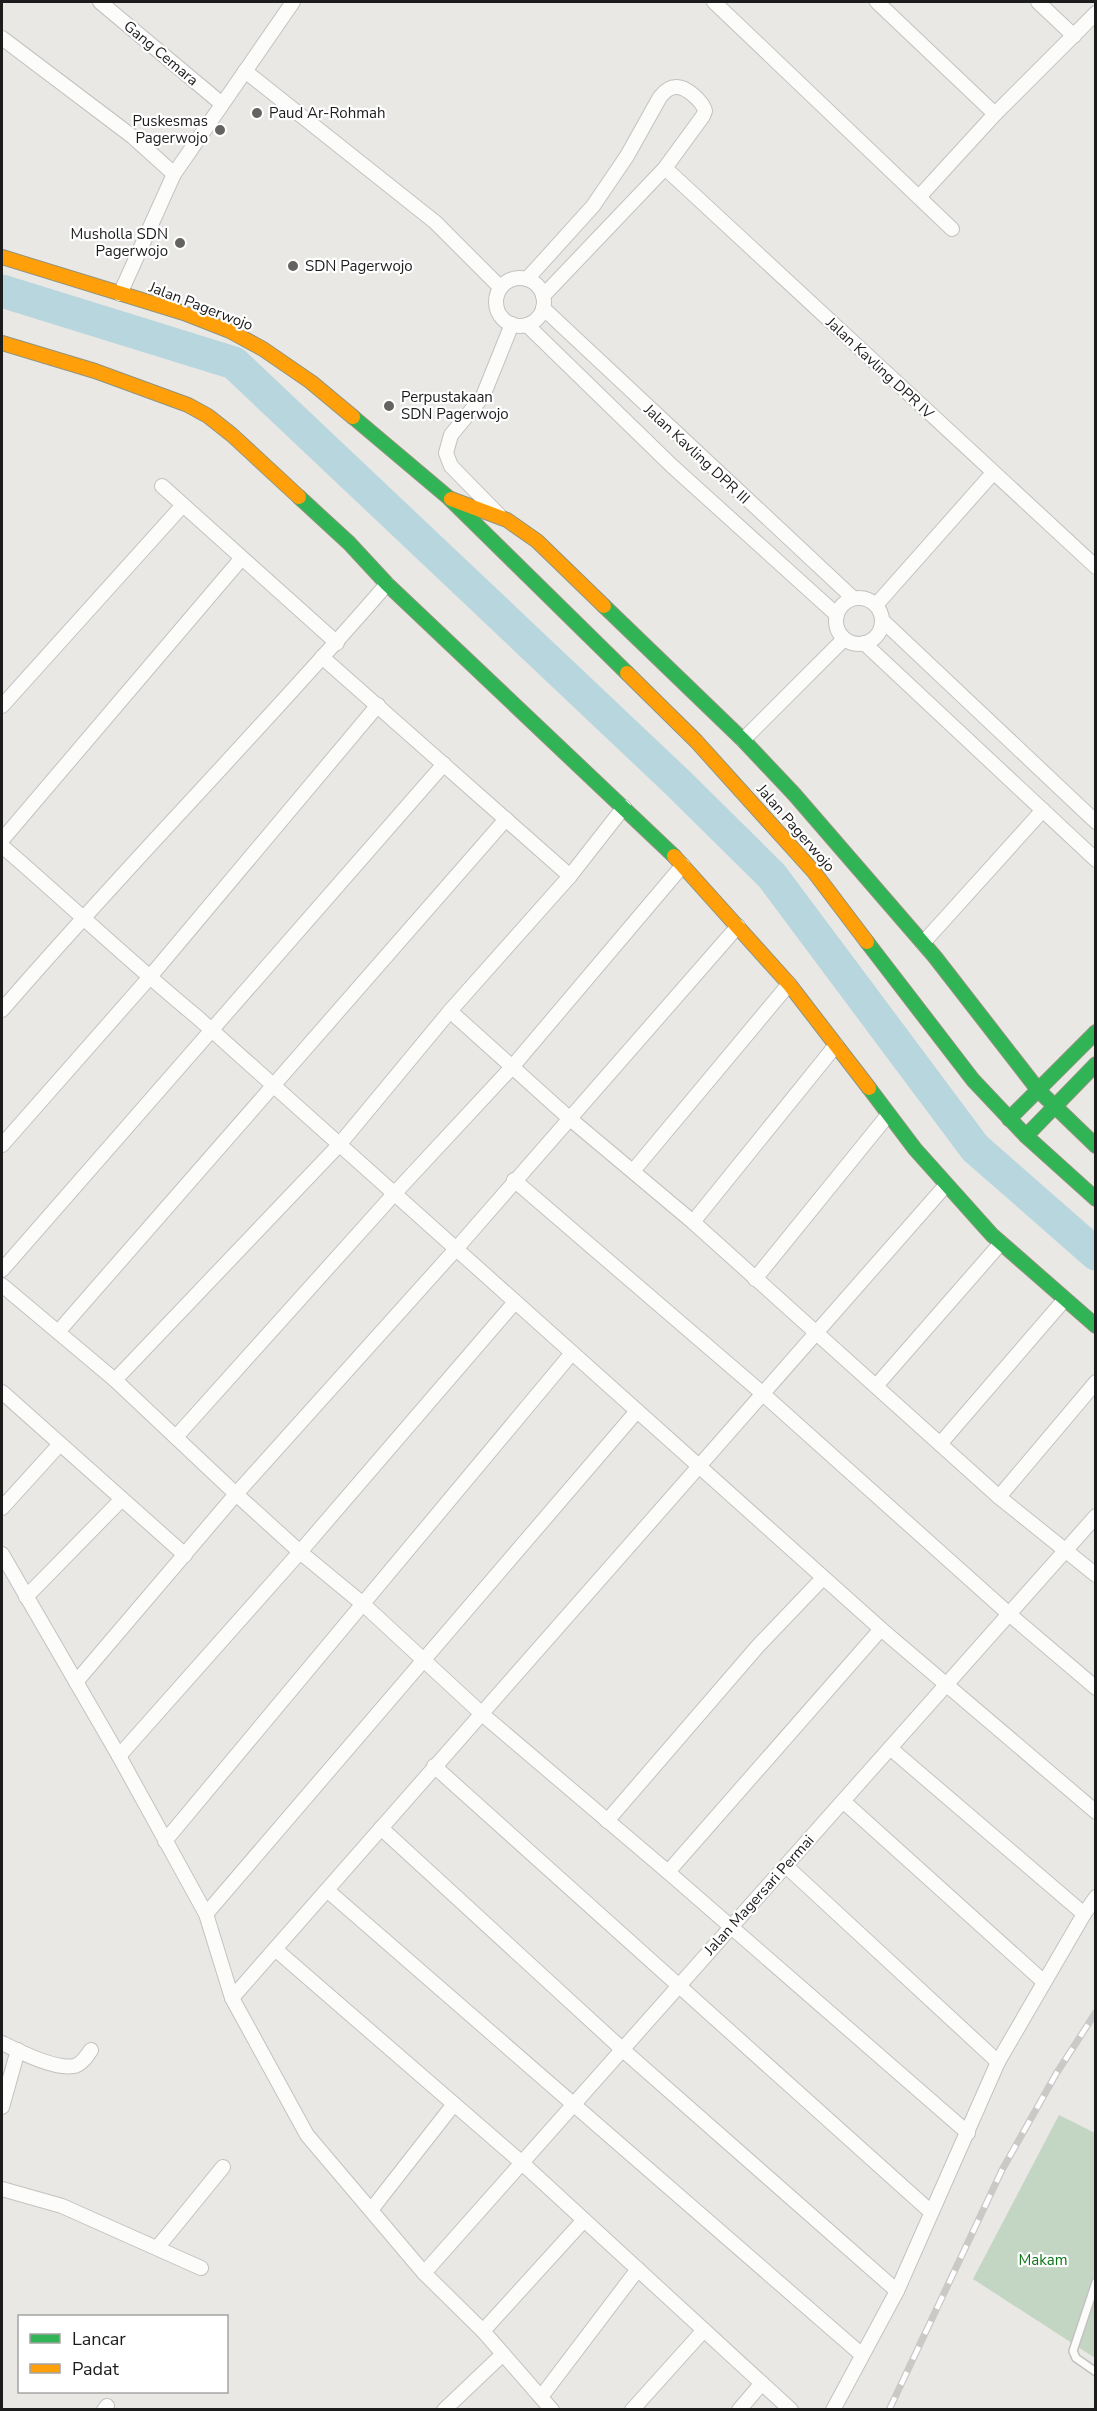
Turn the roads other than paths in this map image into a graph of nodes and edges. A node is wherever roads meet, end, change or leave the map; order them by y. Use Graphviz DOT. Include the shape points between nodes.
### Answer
graph roads {
  1 [pos="100,2"];
  2 [pos="293,2"];
  3 [pos="714,2"];
  4 [pos="877,2"];
  5 [pos="1038,2"];
  6 [pos="1095,13"];
  7 [pos="1074,36"];
  8 [pos="2,38"];
  9 [pos="244,71"];
  10 [pos="222,104"];
  11 [pos="995,114"];
  12 [pos="665,168"];
  13 [pos="174,174"];
  14 [pos="919,197"];
  15 [pos="952,229"];
  16 [pos="2,257"];
  17 [pos="527,279"];
  18 [pos="500,287"];
  19 [pos="120,294"];
  20 [pos="543,302"];
  21 [pos="512,324"];
  22 [pos="527,325"];
  23 [pos="2,343"];
  24 [pos="993,473"];
  25 [pos="162,486"];
  26 [pos="449,498"];
  27 [pos="183,505"];
  28 [pos="501,517"];
  29 [pos="241,559"];
  30 [pos="1095,567"];
  31 [pos="387,584"];
  32 [pos="853,598"];
  33 [pos="876,605"];
  34 [pos="584,607"];
  35 [pos="837,615"];
  36 [pos="882,620"];
  37 [pos="844,639"];
  38 [pos="337,643"];
  39 [pos="864,644"];
  40 [pos="322,657"];
  41 [pos="378,705"];
  42 [pos="2,706"];
  43 [pos="743,740"];
  44 [pos="444,764"];
  45 [pos="624,807"];
  46 [pos="1043,810"];
  47 [pos="506,819"];
  48 [pos="1095,822"];
  49 [pos="2,840"];
  50 [pos="2,846"];
  51 [pos="1095,860"];
  52 [pos="683,865"];
  53 [pos="570,876"];
  54 [pos="84,917"];
  55 [pos="738,926"];
  56 [pos="923,943"];
  57 [pos="149,978"];
  58 [pos="789,984"];
  59 [pos="2,1010"];
  60 [pos="450,1011"];
  61 [pos="212,1031"];
  62 [pos="1095,1032"];
  63 [pos="836,1045"];
  64 [pos="1095,1064"];
  65 [pos="513,1066"];
  66 [pos="274,1086"];
  67 [pos="1039,1091"];
  68 [pos="1054,1107"];
  69 [pos="888,1115"];
  70 [pos="569,1118"];
  71 [pos="1009,1119"];
  72 [pos="1026,1136"];
  73 [pos="339,1144"];
  74 [pos="2,1145"];
  75 [pos="1095,1146"];
  76 [pos="633,1171"];
  77 [pos="514,1180"];
  78 [pos="946,1185"];
  79 [pos="394,1194"];
  80 [pos="1095,1199"];
  81 [pos="693,1222"];
  82 [pos="1000,1243"];
  83 [pos="456,1249"];
  84 [pos="2,1270"];
  85 [pos="755,1279"];
  86 [pos="2,1284"];
  87 [pos="1065,1299"];
  88 [pos="515,1302"];
  89 [pos="1095,1326"];
  90 [pos="58,1332"];
  91 [pos="816,1332"];
  92 [pos="572,1353"];
  93 [pos="115,1380"];
  94 [pos="1095,1382"];
  95 [pos="876,1386"];
  96 [pos="2,1392"];
  97 [pos="762,1394"];
  98 [pos="637,1411"];
  99 [pos="176,1437"];
  100 [pos="60,1444"];
  101 [pos="940,1444"];
  102 [pos="700,1467"];
  103 [pos="236,1494"];
  104 [pos="999,1497"];
  105 [pos="122,1499"];
  106 [pos="2,1508"];
  107 [pos="1095,1516"];
  108 [pos="1067,1551"];
  109 [pos="300,1552"];
  110 [pos="185,1555"];
  111 [pos="4,1564"];
  112 [pos="1095,1575"];
  113 [pos="823,1578"];
  114 [pos="26,1597"];
  115 [pos="363,1604"];
  116 [pos="1009,1614"];
  117 [pos="881,1629"];
  118 [pos="424,1659"];
  119 [pos="76,1682"];
  120 [pos="947,1685"];
  121 [pos="1095,1688"];
  122 [pos="482,1714"];
  123 [pos="890,1748"];
  124 [pos="119,1756"];
  125 [pos="434,1767"];
  126 [pos="843,1801"];
  127 [pos="1095,1812"];
  128 [pos="607,1821"];
  129 [pos="381,1828"];
  130 [pos="165,1841"];
  131 [pos="786,1866"];
  132 [pos="668,1872"];
  133 [pos="328,1892"];
  134 [pos="1095,1897"];
  135 [pos="206,1914"];
  136 [pos="1084,1914"];
  137 [pos="731,1928"];
  138 [pos="275,1949"];
  139 [pos="1044,1982"];
  140 [pos="678,1987"];
  141 [pos="232,1998"];
  142 [pos="2,2043"];
  143 [pos="18,2050"];
  144 [pos="91,2050"];
  145 [pos="623,2050"];
  146 [pos="998,2062"];
  147 [pos="454,2104"];
  148 [pos="574,2105"];
  149 [pos="2,2107"];
  150 [pos="968,2133"];
  151 [pos="521,2162"];
  152 [pos="223,2167"];
  153 [pos="2,2188"];
  154 [pos="370,2210"];
  155 [pos="931,2212"];
  156 [pos="584,2220"];
  157 [pos="157,2248"];
  158 [pos="201,2268"];
  159 [pos="638,2269"];
  160 [pos="424,2273"];
  161 [pos="1095,2282"];
  162 [pos="897,2291"];
  163 [pos="483,2331"];
  164 [pos="704,2331"];
  165 [pos="503,2354"];
  166 [pos="862,2355"];
  167 [pos="1095,2372"];
  168 [pos="762,2383"];
  169 [pos="540,2397"];
  170 [pos="444,2409"];
  171 [pos="552,2409"];
  172 [pos="632,2409"];
  173 [pos="739,2409"];
  174 [pos="790,2409"];
  175 [pos="833,2409"];
  1 -- 10 [label="street, Gang Cemara"];
  2 -- 9 [label="street"];
  3 -- 14 [label="street"];
  4 -- 11 [label="street"];
  5 -- 7 [label="street"];
  6 -- 7 [label="street"];
  7 -- 11 [label="street"];
  8 -- 13 [label="street"];
  9 -- 10 [label="street"];
  9 -- 18 [label="street" via="435,222"];
  10 -- 13 [label="street"];
  11 -- 14 [label="street"];
  12 -- 17 [label="street" via="705,111 700,101 682,87 670,88 660,97 593,206"];
  12 -- 20 [label="street"];
  12 -- 24 [label="street, Jalan Kavling DPR IV"];
  13 -- 19 [label="street"];
  14 -- 15 [label="street"];
  16 -- 19 [label="main road, Jalan Pagerwojo"];
  17 -- 18 [label="street" via="508,280"];
  17 -- 20 [label="street" via="536,284"];
  18 -- 21 [label="street" via="495,305 499,314"];
  19 -- 26 [label="main road, Jalan Pagerwojo" via="230,331 271,354 311,382"];
  20 -- 22 [label="street" via="534,321"];
  20 -- 32 [label="street, Jalan Kavling DPR III"];
  21 -- 22 [label="street"];
  21 -- 28 [label="street" via="483,396 451,435 446,453 451,466"];
  22 -- 35 [label="street, Jalan Kavling DPR III" via="672,466"];
  23 -- 31 [label="main road" via="95,371 208,416 349,543"];
  24 -- 30 [label="street, Jalan Kavling DPR IV"];
  24 -- 33 [label="street"];
  25 -- 27 [label="street"];
  26 -- 28 [label="main road, Jalan Pagerwojo"];
  26 -- 34 [label="main road, Jalan Pagerwojo"];
  27 -- 29 [label="street"];
  27 -- 42 [label="street"];
  28 -- 34 [label="main road, Jalan Pagerwojo" via="537,541"];
  29 -- 38 [label="street"];
  29 -- 49 [label="street"];
  31 -- 38 [label="street"];
  31 -- 45 [label="main road"];
  32 -- 33 [label="street"];
  32 -- 35 [label="street"];
  33 -- 36 [label="street"];
  34 -- 43 [label="main road, Jalan Pagerwojo"];
  34 -- 71 [label="main road, Jalan Pagerwojo" via="696,741 814,872 961,1065"];
  35 -- 37 [label="street" via="838,630"];
  36 -- 39 [label="street" via="878,635"];
  36 -- 48 [label="street"];
  37 -- 39 [label="street"];
  37 -- 43 [label="street"];
  38 -- 40 [label="street"];
  39 -- 46 [label="street"];
  40 -- 41 [label="street"];
  40 -- 54 [label="street"];
  41 -- 44 [label="street"];
  41 -- 57 [label="street"];
  43 -- 56 [label="main road, Jalan Pagerwojo"];
  44 -- 47 [label="street"];
  44 -- 61 [label="street"];
  45 -- 52 [label="main road"];
  45 -- 53 [label="street"];
  46 -- 51 [label="street"];
  46 -- 56 [label="street"];
  47 -- 53 [label="street"];
  47 -- 66 [label="street"];
  50 -- 54 [label="street"];
  52 -- 55 [label="main road"];
  52 -- 65 [label="street"];
  53 -- 60 [label="street"];
  54 -- 57 [label="street"];
  54 -- 59 [label="street"];
  55 -- 58 [label="main road"];
  55 -- 70 [label="street"];
  56 -- 67 [label="main road, Jalan Pagerwojo"];
  57 -- 61 [label="street"];
  57 -- 74 [label="street"];
  58 -- 63 [label="main road"];
  58 -- 76 [label="street"];
  60 -- 65 [label="street"];
  60 -- 73 [label="street"];
  61 -- 66 [label="street"];
  61 -- 84 [label="street"];
  62 -- 67 [label="main road"];
  63 -- 69 [label="main road"];
  63 -- 81 [label="street"];
  64 -- 68 [label="main road"];
  65 -- 70 [label="street"];
  65 -- 79 [label="street"];
  66 -- 73 [label="street"];
  66 -- 90 [label="street"];
  67 -- 68 [label="main road, Jalan Pagerwojo"];
  67 -- 71 [label="main road"];
  68 -- 72 [label="main road"];
  68 -- 75 [label="main road, Jalan Pagerwojo"];
  69 -- 78 [label="main road"];
  69 -- 85 [label="street"];
  70 -- 76 [label="street"];
  70 -- 77 [label="street"];
  71 -- 72 [label="main road, Jalan Pagerwojo"];
  72 -- 80 [label="main road, Jalan Pagerwojo"];
  73 -- 79 [label="street"];
  73 -- 93 [label="street"];
  76 -- 81 [label="street"];
  77 -- 83 [label="street"];
  77 -- 97 [label="street"];
  78 -- 82 [label="main road"];
  78 -- 91 [label="street"];
  79 -- 83 [label="street"];
  79 -- 99 [label="street"];
  81 -- 85 [label="street"];
  82 -- 87 [label="main road"];
  82 -- 95 [label="street"];
  83 -- 88 [label="street"];
  83 -- 103 [label="street"];
  85 -- 91 [label="street"];
  86 -- 90 [label="street"];
  87 -- 89 [label="main road"];
  87 -- 101 [label="street"];
  88 -- 92 [label="street"];
  88 -- 109 [label="street"];
  90 -- 93 [label="street"];
  91 -- 95 [label="street"];
  91 -- 97 [label="street"];
  92 -- 98 [label="street"];
  92 -- 115 [label="street"];
  93 -- 99 [label="street"];
  94 -- 104 [label="street"];
  95 -- 101 [label="street"];
  96 -- 100 [label="street"];
  97 -- 102 [label="street"];
  97 -- 116 [label="street"];
  98 -- 102 [label="street"];
  98 -- 118 [label="street"];
  99 -- 103 [label="street"];
  100 -- 105 [label="street"];
  100 -- 106 [label="street"];
  101 -- 104 [label="street"];
  102 -- 113 [label="street"];
  102 -- 122 [label="street"];
  103 -- 109 [label="street"];
  103 -- 110 [label="street"];
  104 -- 108 [label="street"];
  105 -- 110 [label="street"];
  105 -- 114 [label="street"];
  107 -- 108 [label="street, Jalan Magersari Permai"];
  108 -- 112 [label="street"];
  108 -- 116 [label="street, Jalan Magersari Permai"];
  109 -- 115 [label="street"];
  109 -- 124 [label="street"];
  110 -- 119 [label="street"];
  111 -- 114 [label="street"];
  113 -- 117 [label="street"];
  113 -- 128 [label="street" via="758,1646"];
  114 -- 119 [label="street"];
  115 -- 118 [label="street"];
  115 -- 130 [label="street"];
  116 -- 120 [label="street, Jalan Magersari Permai"];
  116 -- 121 [label="street"];
  117 -- 120 [label="street"];
  117 -- 132 [label="street"];
  118 -- 122 [label="street"];
  118 -- 135 [label="street"];
  119 -- 124 [label="street"];
  120 -- 123 [label="street, Jalan Magersari Permai"];
  120 -- 127 [label="street"];
  122 -- 125 [label="street"];
  122 -- 128 [label="street"];
  123 -- 126 [label="street, Jalan Magersari Permai"];
  123 -- 136 [label="street"];
  124 -- 130 [label="street"];
  125 -- 129 [label="street"];
  125 -- 140 [label="street"];
  126 -- 131 [label="street, Jalan Magersari Permai"];
  126 -- 139 [label="street"];
  128 -- 132 [label="street"];
  129 -- 133 [label="street"];
  129 -- 145 [label="street"];
  130 -- 135 [label="street"];
  131 -- 137 [label="street, Jalan Magersari Permai"];
  131 -- 146 [label="street"];
  132 -- 137 [label="street"];
  133 -- 138 [label="street"];
  133 -- 148 [label="street"];
  134 -- 136 [label="street"];
  135 -- 141 [label="street"];
  136 -- 139 [label="street"];
  137 -- 140 [label="street, Jalan Magersari Permai"];
  137 -- 150 [label="street"];
  138 -- 141 [label="street"];
  138 -- 147 [label="street"];
  139 -- 146 [label="street"];
  140 -- 145 [label="street, Jalan Magersari Permai"];
  140 -- 155 [label="street"];
  141 -- 154 [label="street" via="307,2135"];
  142 -- 143 [label="street"];
  143 -- 144 [label="street" via="54,2064 73,2066"];
  143 -- 149 [label="street"];
  145 -- 148 [label="street, Jalan Magersari Permai"];
  145 -- 162 [label="street"];
  146 -- 150 [label="street"];
  147 -- 151 [label="street"];
  147 -- 154 [label="street"];
  148 -- 151 [label="street, Jalan Magersari Permai"];
  148 -- 166 [label="street"];
  150 -- 155 [label="street"];
  151 -- 156 [label="street"];
  151 -- 160 [label="street, Jalan Magersari Permai"];
  152 -- 157 [label="street"];
  153 -- 157 [label="street" via="62,2205"];
  154 -- 160 [label="street"];
  155 -- 162 [label="street"];
  156 -- 159 [label="street"];
  156 -- 163 [label="street"];
  157 -- 158 [label="street"];
  159 -- 164 [label="street"];
  159 -- 169 [label="street"];
  160 -- 163 [label="street"];
  161 -- 167 [label="lane" via="1072,2351"];
  162 -- 166 [label="street"];
  163 -- 165 [label="street"];
  164 -- 168 [label="street"];
  164 -- 172 [label="street"];
  165 -- 169 [label="street"];
  165 -- 170 [label="street"];
  166 -- 175 [label="street"];
  168 -- 173 [label="street"];
  168 -- 174 [label="street"];
  169 -- 171 [label="street"];
}
